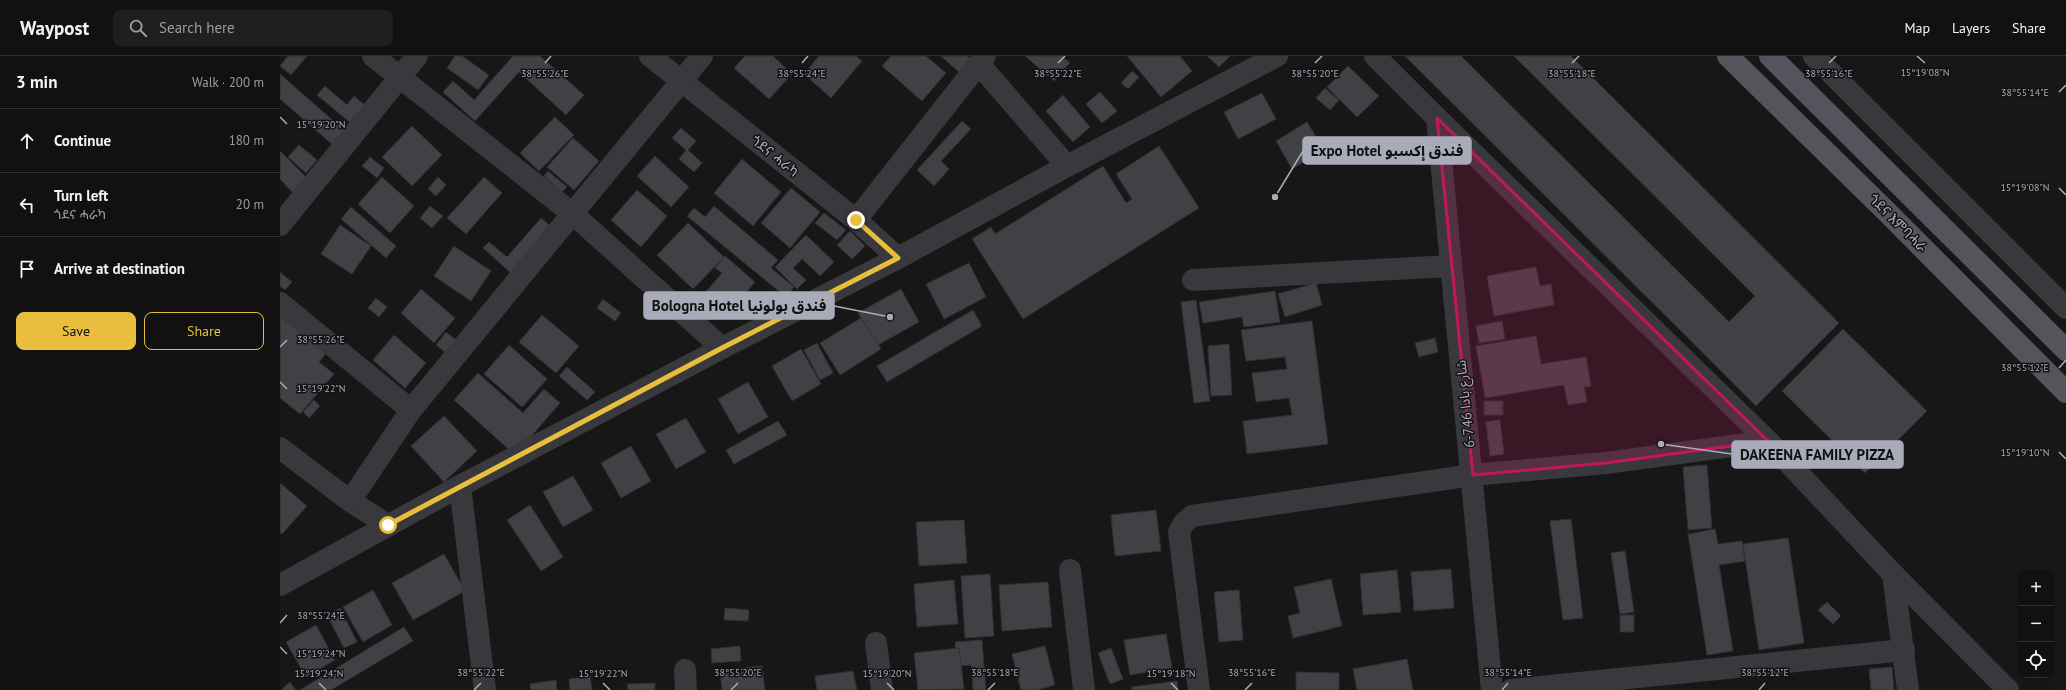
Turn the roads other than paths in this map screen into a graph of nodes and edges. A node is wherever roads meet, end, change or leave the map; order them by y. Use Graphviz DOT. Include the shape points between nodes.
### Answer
graph roads {
  1 [pos="373,56"];
  2 [pos="417,56"];
  3 [pos="650,56"];
  4 [pos="702,56"];
  5 [pos="1278,56"];
  6 [pos="1375,56"];
  7 [pos="1728,56"];
  8 [pos="1770,56"];
  9 [pos="1814,56"];
  10 [pos="982,60"];
  11 [pos="400,77"];
  12 [pos="681,82"];
  13 [pos="1437,118"];
  14 [pos="1067,166"];
  15 [pos="573,214"];
  16 [pos="856,220"];
  17 [pos="280,225"];
  18 [pos="898,258"];
  19 [pos="1450,266"];
  20 [pos="1193,280"];
  21 [pos="280,303"];
  22 [pos="2066,308"];
  23 [pos="722,348"];
  24 [pos="2066,350"];
  25 [pos="2066,392"];
  26 [pos="412,410"];
  27 [pos="1768,441"];
  28 [pos="280,448"];
  29 [pos="1473,476"];
  30 [pos="460,486"];
  31 [pos="350,501"];
  32 [pos="388,525"];
  33 [pos="1070,570"];
  34 [pos="1893,574"];
  35 [pos="280,585"];
  36 [pos="876,643"];
  37 [pos="1904,650"];
  38 [pos="485,690"];
  39 [pos="882,690"];
  40 [pos="1084,690"];
  41 [pos="1199,690"];
  42 [pos="1492,690"];
  43 [pos="1511,690"];
  44 [pos="1908,690"];
  45 [pos="2008,690"];
  1 -- 11 [label="street"];
  2 -- 11 [label="street"];
  3 -- 12 [label="street, ጎደና ሓራካ"];
  4 -- 12 [label="street"];
  5 -- 14 [label="street"];
  6 -- 13 [label="street"];
  7 -- 25 [label="main road, ጎደና እምባሓራ"];
  8 -- 24 [label="main road, ጎደና እምባሓራ"];
  9 -- 22 [label="street"];
  10 -- 14 [label="street"];
  10 -- 16 [label="street"];
  11 -- 15 [label="street"];
  11 -- 17 [label="street"];
  12 -- 15 [label="street"];
  12 -- 16 [label="street, ጎደና ሓራካ"];
  13 -- 19 [label="street, شارع بادا 746-6"];
  13 -- 27 [label="street"];
  14 -- 18 [label="street"];
  15 -- 23 [label="street"];
  15 -- 26 [label="street"];
  16 -- 18 [label="street, ጎደና ሓራካ"];
  18 -- 23 [label="street"];
  19 -- 20 [label="street"];
  19 -- 29 [label="street, شارع بادا 746-6"];
  21 -- 26 [label="street"];
  23 -- 30 [label="street"];
  26 -- 31 [label="street"];
  27 -- 29 [label="street" via="1606,463"];
  27 -- 34 [label="street"];
  28 -- 31 [label="street"];
  29 -- 41 [label="street" via="1192,516 1179,532"];
  29 -- 42 [label="street, شارع بادا 746-6"];
  30 -- 32 [label="street"];
  30 -- 38 [label="street"];
  31 -- 32 [label="street"];
  32 -- 35 [label="street"];
  33 -- 40 [label="street"];
  34 -- 37 [label="street"];
  34 -- 45 [label="street"];
  36 -- 39 [label="street"];
  37 -- 43 [label="street"];
  37 -- 44 [label="street"];
}
